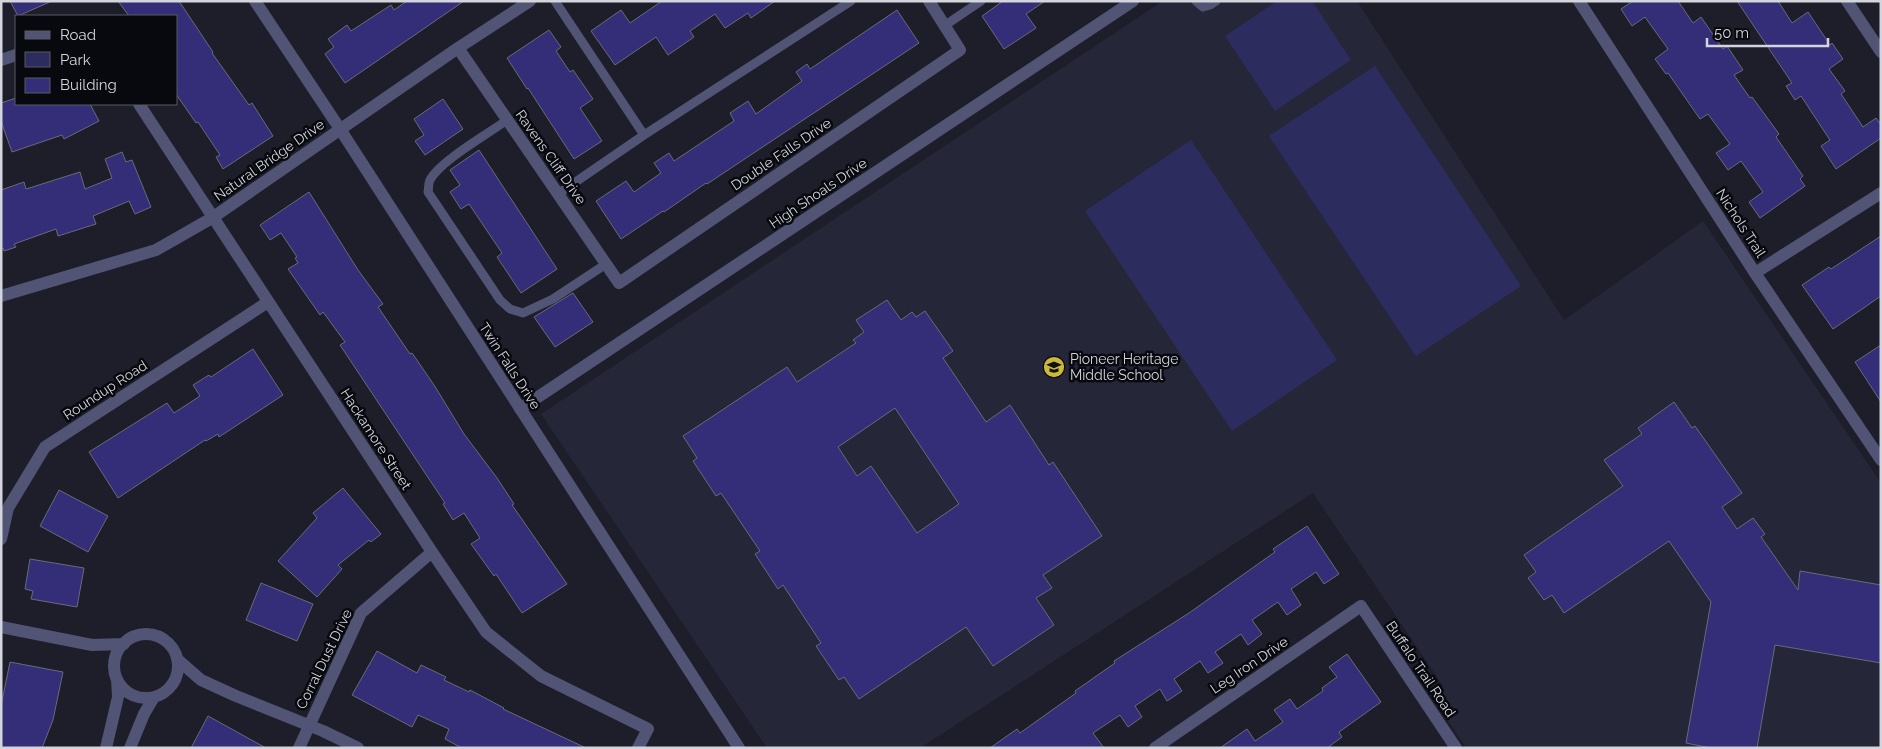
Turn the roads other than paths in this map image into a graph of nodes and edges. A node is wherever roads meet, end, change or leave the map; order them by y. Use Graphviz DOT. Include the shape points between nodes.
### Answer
graph roads {
  1 [pos="255,1"];
  2 [pos="530,1"];
  3 [pos="555,1"];
  4 [pos="851,1"];
  5 [pos="929,1"];
  6 [pos="980,1"];
  7 [pos="1133,1"];
  8 [pos="1196,1"];
  9 [pos="1216,1"];
  10 [pos="1579,1"];
  11 [pos="1847,1"];
  12 [pos="944,26"];
  13 [pos="458,48"];
  14 [pos="1881,52"];
  15 [pos="15,55"];
  16 [pos="1,60"];
  17 [pos="140,105"];
  18 [pos="507,120"];
  19 [pos="340,129"];
  20 [pos="644,135"];
  21 [pos="1881,193"];
  22 [pos="558,194"];
  23 [pos="212,218"];
  24 [pos="606,264"];
  25 [pos="1755,273"];
  26 [pos="619,283"];
  27 [pos="1,296"];
  28 [pos="268,302"];
  29 [pos="520,409"];
  30 [pos="1880,458"];
  31 [pos="1,539"];
  32 [pos="432,552"];
  33 [pos="1361,606"];
  34 [pos="1,627"];
  35 [pos="124,644"];
  36 [pos="92,646"];
  37 [pos="177,659"];
  38 [pos="116,670"];
  39 [pos="201,680"];
  40 [pos="174,682"];
  41 [pos="154,697"];
  42 [pos="308,725"];
  43 [pos="106,748"];
  44 [pos="130,748"];
  45 [pos="299,748"];
  46 [pos="358,748"];
  47 [pos="638,748"];
  48 [pos="739,748"];
  49 [pos="1155,748"];
  50 [pos="1456,748"];
  1 -- 19 [label="street, Twin Falls Drive"];
  2 -- 13 [label="street, Natural Bridge Drive"];
  3 -- 20 [label="lane"];
  4 -- 20 [label="lane"];
  5 -- 12 [label="street"];
  6 -- 12 [label="lane"];
  7 -- 29 [label="street, High Shoals Drive"];
  8 -- 9 [label="lane" via="1203,7"];
  10 -- 25 [label="street, Nichols Trail"];
  11 -- 14 [label="street"];
  12 -- 26 [label="street, Double Falls Drive" via="960,50"];
  13 -- 18 [label="street, Ravens Cliff Drive"];
  13 -- 19 [label="street, Natural Bridge Drive"];
  15 -- 16 [label="street"];
  17 -- 23 [label="street, Hackamore Street"];
  18 -- 22 [label="street, Ravens Cliff Drive"];
  18 -- 24 [label="lane" via="451,158 429,182 428,192 500,300 523,314 553,299"];
  19 -- 23 [label="street, Natural Bridge Drive"];
  19 -- 29 [label="street, Twin Falls Drive"];
  20 -- 22 [label="lane"];
  21 -- 25 [label="street"];
  22 -- 24 [label="street, Ravens Cliff Drive"];
  23 -- 27 [label="street, Natural Bridge Drive" via="156,250"];
  23 -- 28 [label="street, Hackamore Street"];
  24 -- 26 [label="street, Ravens Cliff Drive"];
  25 -- 30 [label="street, Nichols Trail"];
  28 -- 31 [label="street, Roundup Road" via="45,448 8,508"];
  28 -- 32 [label="street, Hackamore Street"];
  29 -- 48 [label="street, Twin Falls Drive"];
  32 -- 42 [label="street, Corral Dust Drive" via="361,613"];
  32 -- 47 [label="street, Hackamore Street" via="486,632 541,676 648,729"];
  33 -- 49 [label="street, Leg Iron Drive"];
  33 -- 50 [label="street, Buffalo Trail Road"];
  34 -- 36 [label="street"];
  35 -- 36 [label="street"];
  35 -- 37 [label="street" via="141,635 156,636 169,644"];
  35 -- 38 [label="street" via="116,655"];
  36 -- 38 [label="street"];
  37 -- 39 [label="street"];
  37 -- 40 [label="street" via="178,672"];
  38 -- 41 [label="street" via="124,689 143,698"];
  38 -- 43 [label="street" via="118,697"];
  39 -- 40 [label="street"];
  39 -- 42 [label="street"];
  40 -- 41 [label="street"];
  41 -- 44 [label="street"];
  42 -- 45 [label="street, Corral Dust Drive"];
  42 -- 46 [label="street"];
}
